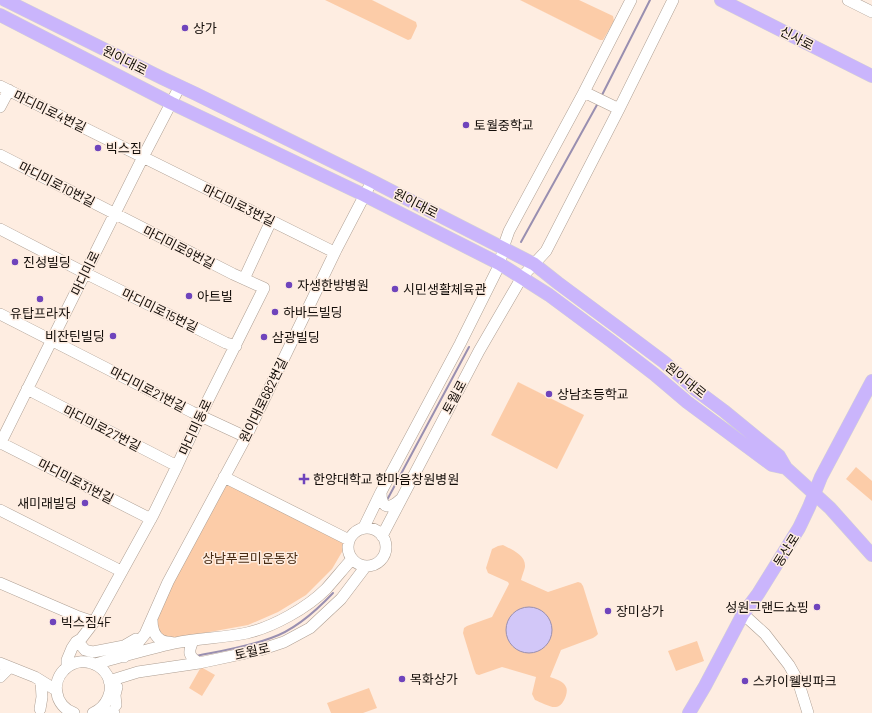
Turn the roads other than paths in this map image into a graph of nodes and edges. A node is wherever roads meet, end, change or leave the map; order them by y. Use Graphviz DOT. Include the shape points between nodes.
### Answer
graph roads {
  1 [pos="5,0"];
  2 [pos="630,0"];
  3 [pos="673,0"];
  4 [pos="721,0"];
  5 [pos="848,0"];
  6 [pos="872,12"];
  7 [pos="0,15"];
  8 [pos="872,76"];
  9 [pos="180,86"];
  10 [pos="4,88"];
  11 [pos="584,92"];
  12 [pos="171,103"];
  13 [pos="0,107"];
  14 [pos="619,110"];
  15 [pos="0,155"];
  16 [pos="143,157"];
  17 [pos="372,181"];
  18 [pos="364,195"];
  19 [pos="114,214"];
  20 [pos="271,221"];
  21 [pos="0,229"];
  22 [pos="504,248"];
  23 [pos="334,252"];
  24 [pos="500,264"];
  25 [pos="534,264"];
  26 [pos="85,273"];
  27 [pos="522,277"];
  28 [pos="244,279"];
  29 [pos="0,314"];
  30 [pos="52,340"];
  31 [pos="460,344"];
  32 [pos="236,346"];
  33 [pos="476,355"];
  34 [pos="872,381"];
  35 [pos="27,389"];
  36 [pos="200,416"];
  37 [pos="246,437"];
  38 [pos="0,443"];
  39 [pos="177,466"];
  40 [pos="786,468"];
  41 [pos="224,477"];
  42 [pos="382,492"];
  43 [pos="814,493"];
  44 [pos="401,499"];
  45 [pos="0,510"];
  46 [pos="151,519"];
  47 [pos="362,529"];
  48 [pos="382,536"];
  49 [pos="350,540"];
  50 [pos="872,555"];
  51 [pos="352,559"];
  52 [pos="366,566"];
  53 [pos="122,571"];
  54 [pos="0,583"];
  55 [pos="328,587"];
  56 [pos="341,599"];
  57 [pos="743,614"];
  58 [pos="94,622"];
  59 [pos="151,623"];
  60 [pos="194,640"];
  61 [pos="80,642"];
  62 [pos="175,643"];
  63 [pos="124,657"];
  64 [pos="82,661"];
  65 [pos="199,663"];
  66 [pos="95,664"];
  67 [pos="5,665"];
  68 [pos="67,667"];
  69 [pos="138,672"];
  70 [pos="59,676"];
  71 [pos="0,677"];
  72 [pos="38,679"];
  73 [pos="109,682"];
  74 [pos="57,692"];
  75 [pos="109,695"];
  76 [pos="117,710"];
  77 [pos="39,711"];
  78 [pos="98,711"];
  79 [pos="74,713"];
  80 [pos="689,713"];
  81 [pos="808,713"];
  1 -- 9 [label="main road, 원이대로"];
  2 -- 11 [label="street, 토월로"];
  3 -- 14 [label="street, 토월로"];
  4 -- 8 [label="main road, 신사로"];
  5 -- 6 [label="street"];
  7 -- 12 [label="main road, 원이대로"];
  9 -- 12 [label="street, 마디미로"];
  9 -- 17 [label="main road, 원이대로"];
  10 -- 13 [label="street"];
  10 -- 16 [label="street, 마디미로4번길"];
  11 -- 14 [label="street"];
  11 -- 22 [label="street, 토월로" via="509,231"];
  12 -- 16 [label="street, 마디미로"];
  12 -- 18 [label="main road, 원이대로"];
  14 -- 25 [label="street, 토월로" via="546,251"];
  15 -- 19 [label="street, 마디미로10번길"];
  16 -- 19 [label="street, 마디미로"];
  16 -- 20 [label="street, 마디미로3번길"];
  17 -- 18 [label="street, 원이대로682번길"];
  17 -- 22 [label="main road, 원이대로"];
  18 -- 23 [label="street, 원이대로682번길"];
  18 -- 24 [label="main road, 원이대로"];
  19 -- 26 [label="street, 마디미로"];
  19 -- 28 [label="street, 마디미로9번길"];
  20 -- 23 [label="street, 마디미로3번길"];
  20 -- 28 [label="street"];
  21 -- 26 [label="street, 마디미로15번길"];
  22 -- 24 [label="street, 토월로"];
  22 -- 25 [label="main road, 원이대로"];
  23 -- 37 [label="street, 원이대로682번길"];
  24 -- 27 [label="main road, 원이대로"];
  24 -- 31 [label="street, 토월로"];
  25 -- 27 [label="street, 토월로"];
  25 -- 40 [label="main road, 원이대로" via="664,362 780,456"];
  26 -- 30 [label="street, 마디미로"];
  26 -- 32 [label="street, 마디미로15번길" via="226,344"];
  27 -- 33 [label="street, 토월로"];
  27 -- 40 [label="main road, 원이대로" via="611,341 772,465"];
  28 -- 32 [label="street, 마디미동로" via="264,288"];
  29 -- 30 [label="street, 마디미로21번길"];
  30 -- 35 [label="street, 마디미로"];
  30 -- 36 [label="street, 마디미로21번길"];
  31 -- 33 [label="street" via="466,340 474,341 478,348"];
  31 -- 42 [label="street, 토월로"];
  32 -- 36 [label="street, 마디미동로"];
  33 -- 44 [label="street, 토월로"];
  34 -- 43 [label="main road, 동산로"];
  35 -- 38 [label="street, 마디미로"];
  35 -- 39 [label="street, 마디미로27번길"];
  36 -- 37 [label="street, 마디미로21번길"];
  36 -- 39 [label="street, 마디미동로"];
  37 -- 41 [label="street, 원이대로682번길"];
  38 -- 46 [label="street, 마디미로31번길"];
  39 -- 46 [label="street, 마디미동로"];
  40 -- 43 [label="main road, 원이대로"];
  41 -- 49 [label="street"];
  41 -- 59 [label="street, 원이대로682번길" via="168,582"];
  42 -- 44 [label="street" via="383,504 387,506 392,506"];
  42 -- 47 [label="street, 토월로"];
  43 -- 50 [label="main road, 원이대로"];
  43 -- 57 [label="main road, 동산로" via="799,528"];
  44 -- 48 [label="street, 토월로"];
  45 -- 53 [label="street"];
  46 -- 53 [label="street, 마디미동로"];
  47 -- 48 [label="street" via="370,528"];
  47 -- 49 [label="street" via="353,534"];
  48 -- 52 [label="street" via="386,544 384,557 375,565"];
  49 -- 51 [label="street" via="348,551"];
  51 -- 52 [label="street"];
  51 -- 55 [label="street, 토월로"];
  52 -- 56 [label="street, 토월로"];
  53 -- 58 [label="street, 마디미동로"];
  54 -- 58 [label="street"];
  55 -- 56 [label="street" via="336,584 342,586"];
  55 -- 60 [label="street, 토월로" via="304,606 265,628"];
  56 -- 65 [label="street, 토월로" via="310,628 284,642 260,650"];
  57 -- 80 [label="main road, 동산로"];
  57 -- 81 [label="street" via="765,634 794,673"];
  58 -- 61 [label="street, 마디미동로"];
  59 -- 61 [label="street" via="136,639 118,648 93,652 85,650"];
  59 -- 62 [label="street" via="160,640"];
  59 -- 63 [label="street" via="146,634"];
  60 -- 62 [label="street, 토월로"];
  60 -- 65 [label="street" via="190,653"];
  61 -- 64 [label="street"];
  61 -- 68 [label="street, 마디미동로" via="76,642 72,648 66,660"];
  62 -- 63 [label="street, 토월로"];
  63 -- 66 [label="street, 토월로"];
  64 -- 66 [label="street"];
  64 -- 68 [label="street"];
  65 -- 69 [label="street, 토월로"];
  66 -- 73 [label="street" via="104,671"];
  67 -- 71 [label="street"];
  67 -- 72 [label="street"];
  68 -- 70 [label="street"];
  69 -- 73 [label="street, 토월로"];
  69 -- 76 [label="street" via="116,687 114,695"];
  70 -- 72 [label="street"];
  70 -- 74 [label="street"];
  72 -- 74 [label="street"];
  72 -- 77 [label="street" via="42,697"];
  73 -- 75 [label="street"];
  74 -- 77 [label="street"];
  74 -- 79 [label="street" via="64,708"];
  75 -- 76 [label="street"];
  75 -- 78 [label="street"];
  76 -- 78 [label="street"];
}
